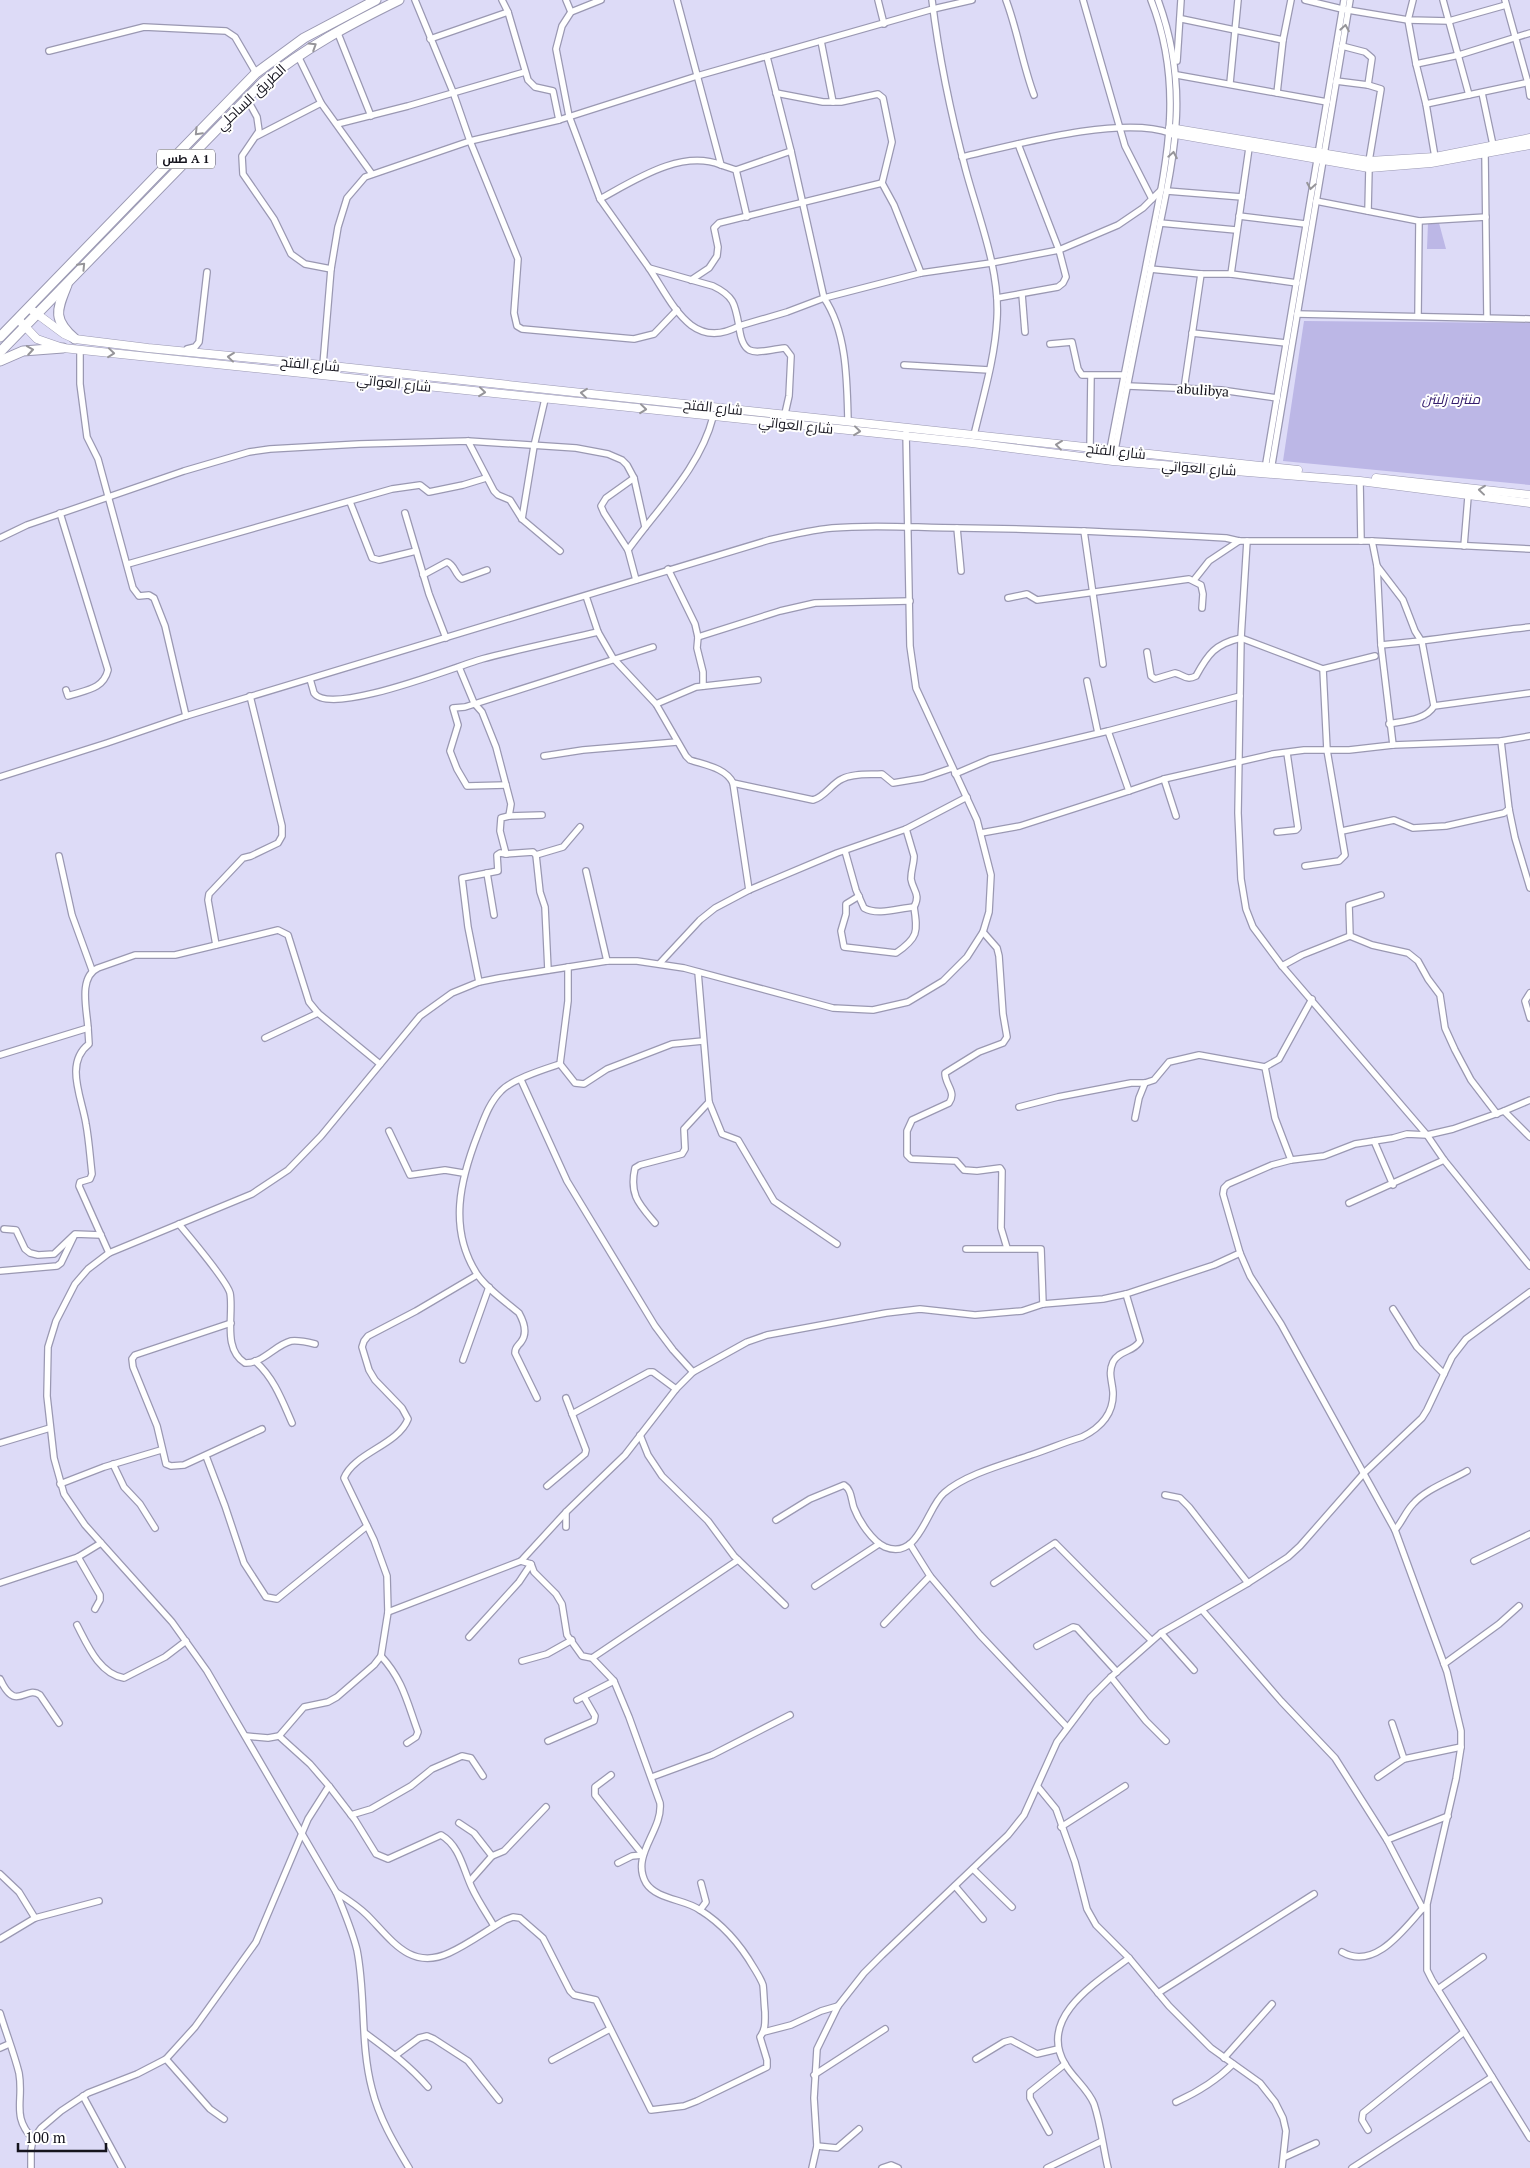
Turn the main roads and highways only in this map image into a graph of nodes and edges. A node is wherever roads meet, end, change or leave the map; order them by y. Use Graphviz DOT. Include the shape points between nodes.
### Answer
graph roads {
  1 [pos="376,0"];
  2 [pos="398,0"];
  3 [pos="1530,138"];
  4 [pos="1530,145"];
  5 [pos="1320,156"];
  6 [pos="1369,165"];
  7 [pos="70,278"];
  8 [pos="32,311"];
  9 [pos="18,319"];
  10 [pos="25,326"];
  11 [pos="0,337"];
  12 [pos="75,339"];
  13 [pos="63,348"];
  14 [pos="0,352"];
  15 [pos="0,361"];
  16 [pos="254,363"];
  17 [pos="452,379"];
  18 [pos="451,389"];
  19 [pos="906,432"];
  20 [pos="1268,470"];
  21 [pos="1530,495"];
  22 [pos="1530,503"];
  1 -- 8 [label="highway, الطريق الساحلي / طس A 1, one-way" via="304,38 256,73"];
  7 -- 2 [label="highway, الطريق الساحلي / طس A 1, one-way" via="246,97 298,56 337,31"];
  3 -- 6 [label="main road" via="1435,157"];
  4 -- 6 [label="main road" via="1431,163"];
  5 -- 5 [label="main road" via="1173,131 1249,148"];
  5 -- 6 [label="main road"];
  7 -- 8 [label="highway, الطريق الساحلي / طس A 1"];
  7 -- 12 [label="highway" via="58,313 62,325"];
  8 -- 9 [label="highway, الطريق الساحلي / طس A 1"];
  8 -- 10 [label="highway, الطريق الساحلي / طس A 1"];
  8 -- 12 [label="main road"];
  9 -- 10 [label="main road, شارع العواتي"];
  9 -- 11 [label="highway, الطريق الساحلي / طس A 1"];
  10 -- 13 [label="main road, شارع العواتي" via="37,338"];
  10 -- 14 [label="highway, الطريق الساحلي / طس A 1"];
  16 -- 12 [label="main road, شارع الفتح, one-way"];
  15 -- 13 [label="highway, one-way" via="23,352"];
  13 -- 16 [label="main road, شارع العواتي, one-way"];
  16 -- 17 [label="main road, شارع الفتح" via="323,365"];
  16 -- 18 [label="main road, شارع العواتي"];
  17 -- 18 [label="main road"];
  19 -- 17 [label="main road, شارع الفتح, one-way" via="848,421"];
  18 -- 19 [label="main road, شارع العواتي, one-way" via="783,424"];
  20 -- 19 [label="main road, شارع الفتح, one-way" via="974,435"];
  19 -- 20 [label="main road, شارع العواتي" via="1110,460"];
  21 -- 20 [label="main road, شارع الفتح, one-way"];
  20 -- 22 [label="main road, شارع العواتي"];
}
